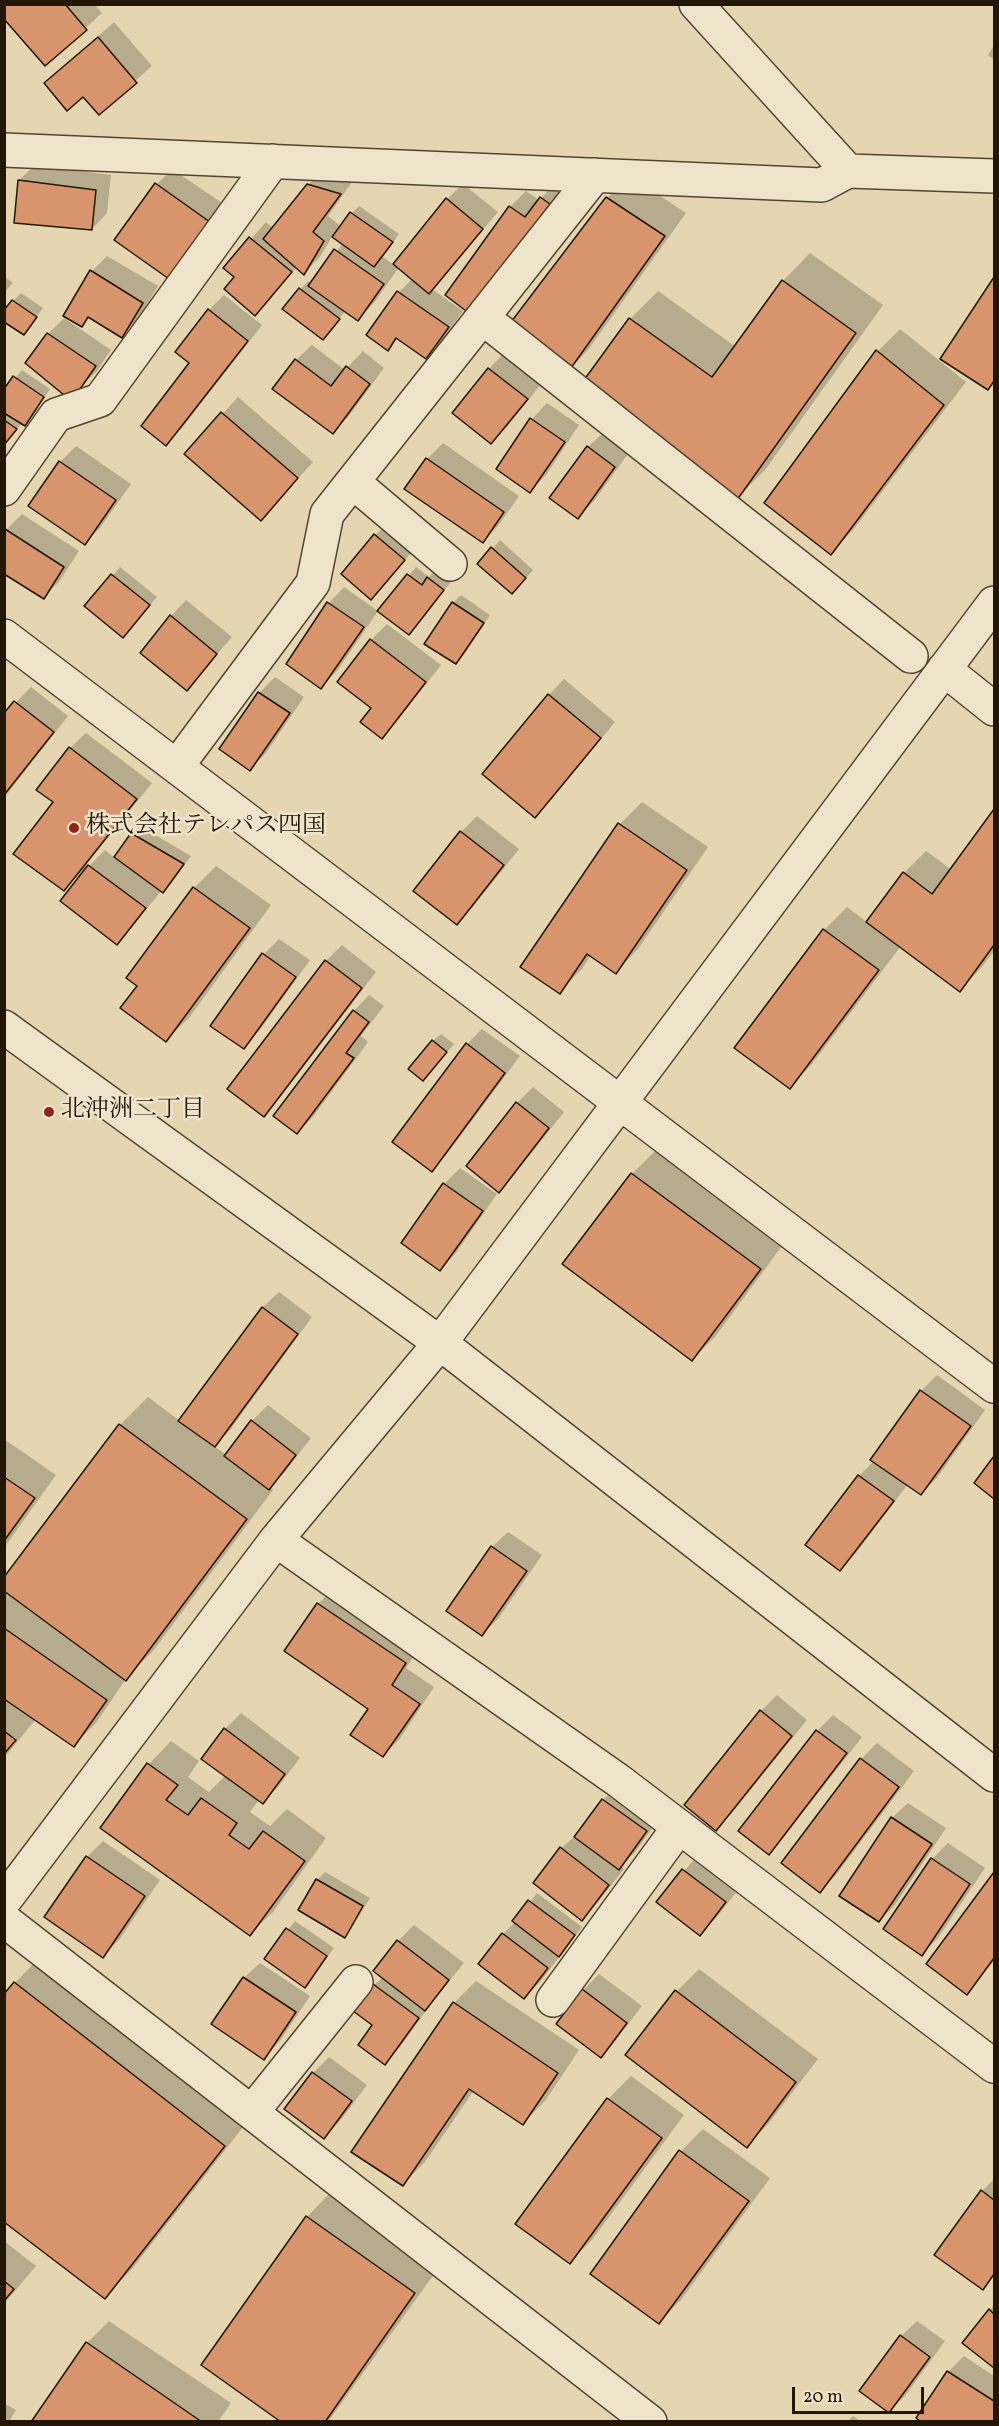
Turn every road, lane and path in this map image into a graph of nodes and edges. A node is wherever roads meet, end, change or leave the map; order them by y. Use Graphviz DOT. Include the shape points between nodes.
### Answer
graph roads {
  1 [pos="696,4"];
  2 [pos="4,150"];
  3 [pos="273,161"];
  4 [pos="848,171"];
  5 [pos="595,175"];
  6 [pos="994,176"];
  7 [pos="483,318"];
  8 [pos="353,482"];
  9 [pos="4,489"];
  10 [pos="450,564"];
  11 [pos="994,603"];
  12 [pos="4,636"];
  13 [pos="911,656"];
  14 [pos="944,669"];
  15 [pos="994,709"];
  16 [pos="177,766"];
  17 [pos="4,1027"];
  18 [pos="623,1105"];
  19 [pos="440,1343"];
  20 [pos="994,1386"];
  21 [pos="276,1539"];
  22 [pos="994,1775"];
  23 [pos="679,1827"];
  24 [pos="4,1901"];
  25 [pos="4,1920"];
  26 [pos="356,1982"];
  27 [pos="553,2000"];
  28 [pos="994,2066"];
  29 [pos="252,2112"];
  30 [pos="650,2421"];
  1 -- 4 [label="street"];
  2 -- 3 [label="street"];
  3 -- 5 [label="street"];
  3 -- 9 [label="street" via="100,400 56,415"];
  4 -- 5 [label="street" via="822,185"];
  4 -- 6 [label="street"];
  5 -- 7 [label="street"];
  7 -- 8 [label="street"];
  7 -- 13 [label="street"];
  8 -- 10 [label="street"];
  8 -- 16 [label="street" via="327,514 313,583"];
  11 -- 14 [label="street"];
  12 -- 16 [label="street"];
  14 -- 15 [label="street"];
  14 -- 18 [label="street"];
  16 -- 18 [label="street"];
  17 -- 19 [label="street"];
  18 -- 19 [label="street"];
  18 -- 20 [label="street"];
  19 -- 21 [label="street"];
  19 -- 22 [label="street"];
  21 -- 23 [label="street"];
  21 -- 24 [label="street"];
  23 -- 27 [label="street"];
  23 -- 28 [label="street"];
  25 -- 29 [label="street"];
  26 -- 29 [label="street"];
  29 -- 30 [label="street"];
}
